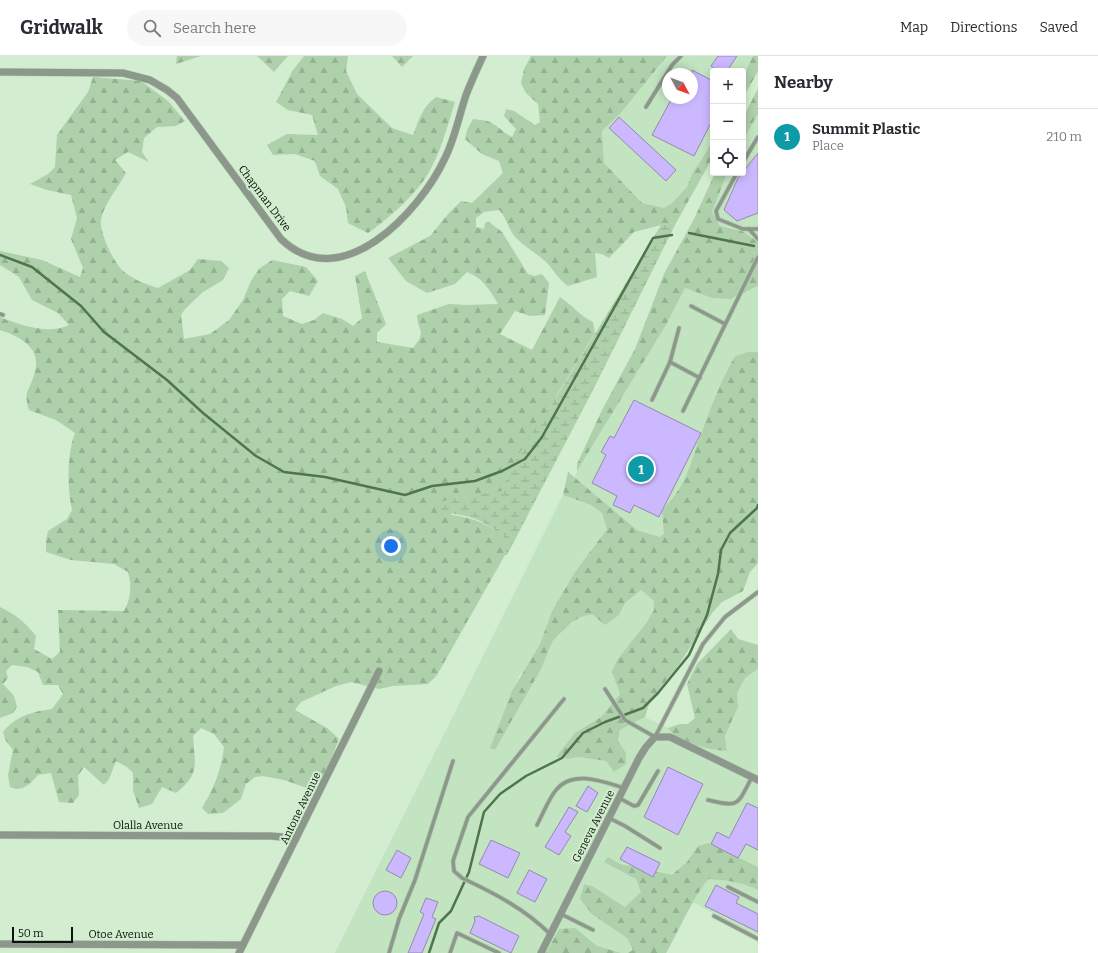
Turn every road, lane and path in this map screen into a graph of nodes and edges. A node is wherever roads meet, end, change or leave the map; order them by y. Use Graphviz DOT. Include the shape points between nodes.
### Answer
graph roads {
  1 [pos="483,56"];
  2 [pos="681,56"];
  3 [pos="0,72"];
  4 [pos="646,107"];
  5 [pos="758,137"];
  6 [pos="746,157"];
  7 [pos="735,176"];
  8 [pos="749,229"];
  9 [pos="758,229"];
  10 [pos="758,238"];
  11 [pos="758,257"];
  12 [pos="691,306"];
  13 [pos="725,324"];
  14 [pos="678,328"];
  15 [pos="670,362"];
  16 [pos="700,378"];
  17 [pos="652,400"];
  18 [pos="684,411"];
  19 [pos="758,592"];
  20 [pos="379,671"];
  21 [pos="605,689"];
  22 [pos="564,699"];
  23 [pos="655,737"];
  24 [pos="453,761"];
  25 [pos="658,771"];
  26 [pos="755,779"];
  27 [pos="624,788"];
  28 [pos="619,798"];
  29 [pos="708,800"];
  30 [pos="609,818"];
  31 [pos="537,825"];
  32 [pos="0,835"];
  33 [pos="296,838"];
  34 [pos="660,848"];
  35 [pos="728,887"];
  36 [pos="758,902"];
  37 [pos="561,914"];
  38 [pos="714,916"];
  39 [pos="593,930"];
  40 [pos="550,934"];
  41 [pos="758,939"];
  42 [pos="0,944"];
  43 [pos="242,945"];
  44 [pos="239,953"];
  45 [pos="389,953"];
  46 [pos="450,953"];
  47 [pos="499,953"];
  48 [pos="541,953"];
  1 -- 3 [label="street, Chapman Drive" via="466,94 445,158 421,197 370,245 351,254 328,259 296,251 281,239 185,108 162,86 123,73"];
  2 -- 4 [label="lane" via="672,65"];
  5 -- 6 [label="lane"];
  7 -- 8 [label="lane" via="716,211 718,219"];
  8 -- 9 [label="lane"];
  8 -- 10 [label="lane"];
  11 -- 13 [label="lane"];
  12 -- 13 [label="lane"];
  13 -- 16 [label="lane"];
  14 -- 15 [label="lane"];
  15 -- 16 [label="lane"];
  15 -- 17 [label="lane"];
  16 -- 18 [label="lane"];
  19 -- 23 [label="lane" via="725,617 703,644"];
  20 -- 33 [label="street, Antone Avenue"];
  21 -- 23 [label="lane" via="625,720"];
  22 -- 40 [label="lane" via="468,817 453,861 454,871 462,878 519,908"];
  23 -- 26 [label="street" via="670,737 682,742"];
  23 -- 27 [label="street, Geneva Avenue" via="646,747"];
  24 -- 45 [label="lane"];
  25 -- 28 [label="lane" via="638,805 634,806"];
  26 -- 29 [label="lane" via="736,802 730,805"];
  27 -- 28 [label="street, Geneva Avenue"];
  27 -- 31 [label="lane" via="592,779 569,781 555,791"];
  28 -- 30 [label="street, Geneva Avenue"];
  30 -- 34 [label="lane"];
  30 -- 37 [label="street, Geneva Avenue"];
  32 -- 33 [label="street, Olalla Avenue"];
  33 -- 43 [label="street, Antone Avenue"];
  35 -- 36 [label="lane"];
  37 -- 39 [label="lane"];
  37 -- 40 [label="street, Geneva Avenue"];
  38 -- 41 [label="lane"];
  40 -- 48 [label="street, Geneva Avenue"];
  42 -- 43 [label="street, Otoe Avenue"];
  43 -- 44 [label="street, Antone Avenue"];
  46 -- 47 [label="lane" via="456,933"];
}
